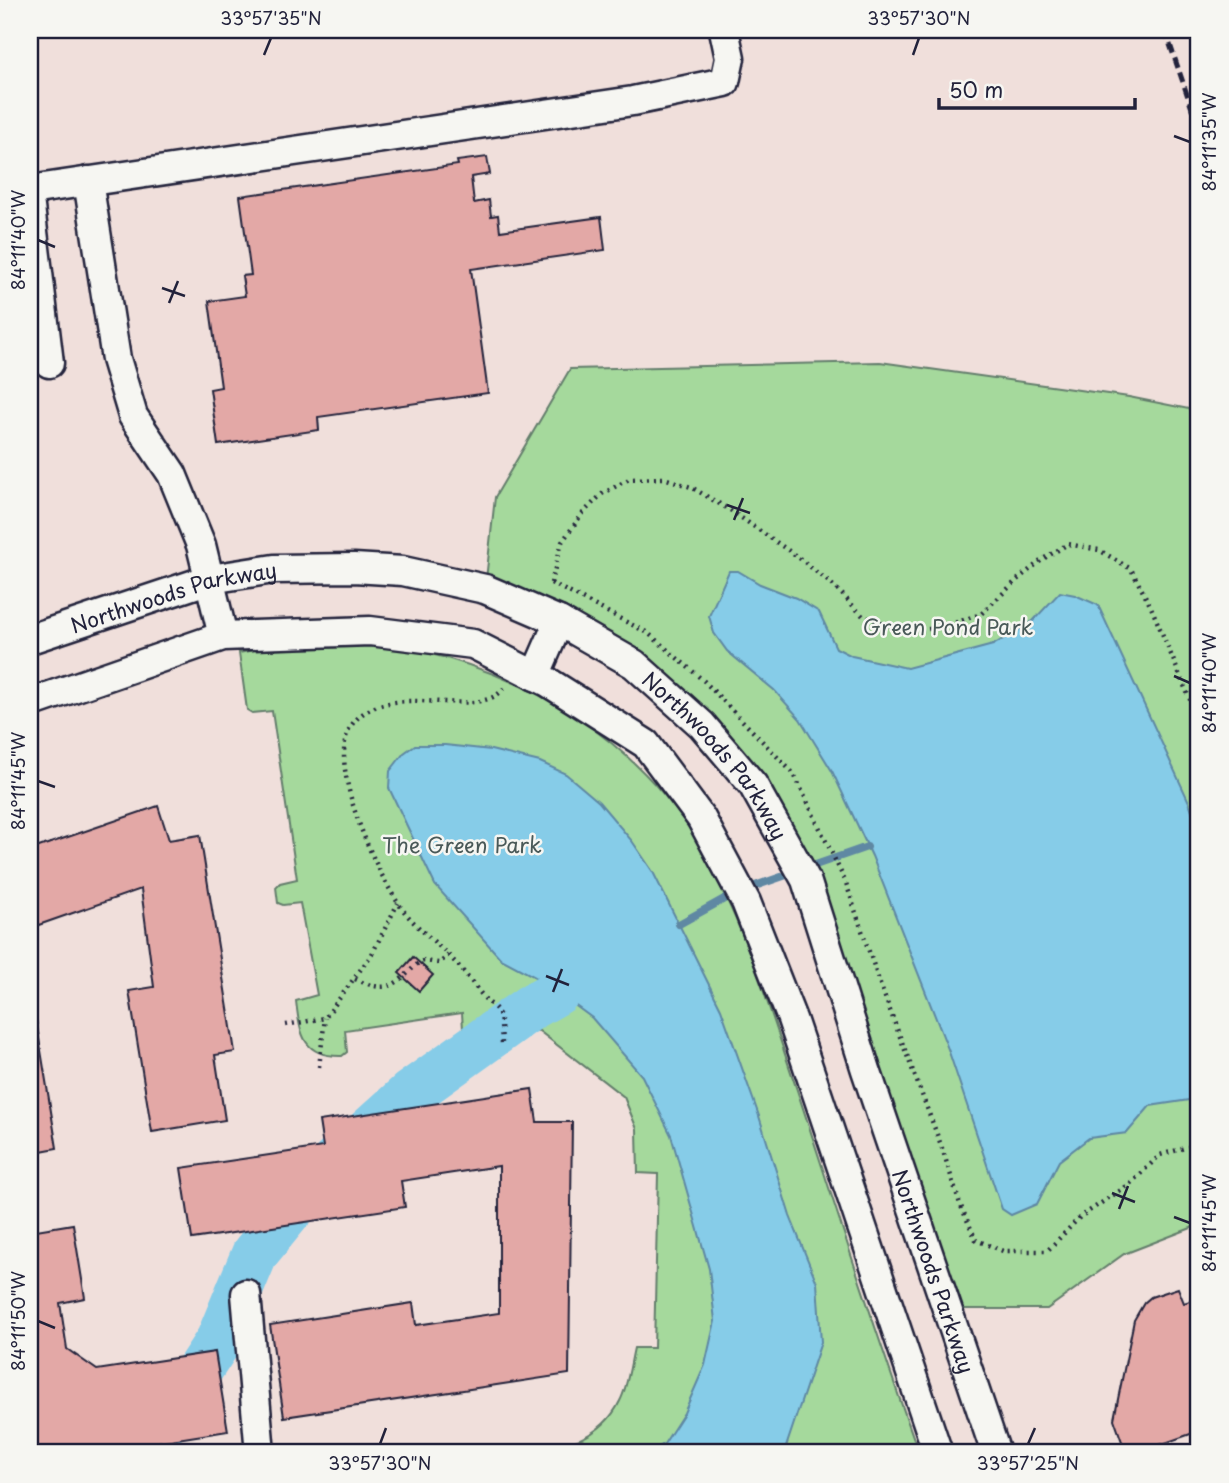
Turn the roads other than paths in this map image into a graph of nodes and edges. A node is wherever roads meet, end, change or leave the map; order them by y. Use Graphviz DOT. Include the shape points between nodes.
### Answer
graph roads {
  1 [pos="724,30"];
  2 [pos="88,181"];
  3 [pos="30,190"];
  4 [pos="30,207"];
  5 [pos="49,363"];
  6 [pos="210,579"];
  7 [pos="559,621"];
  8 [pos="223,636"];
  9 [pos="30,639"];
  10 [pos="522,679"];
  11 [pos="30,703"];
  12 [pos="246,1294"];
  13 [pos="260,1453"];
  14 [pos="938,1453"];
  15 [pos="996,1453"];
  1 -- 2 [label="street" via="730,58 724,82 633,101"];
  2 -- 3 [label="street"];
  2 -- 6 [label="street" via="116,359 133,416 172,474"];
  4 -- 5 [label="street"];
  6 -- 7 [label="street, Northwoods Parkway" via="274,569 403,571 485,589"];
  6 -- 8 [label="street"];
  6 -- 9 [label="street, Northwoods Parkway"];
  7 -- 10 [label="street"];
  7 -- 15 [label="street, Northwoods Parkway" via="634,664 702,724 753,785 806,880"];
  8 -- 10 [label="street, Northwoods Parkway" via="370,631 473,644"];
  8 -- 11 [label="street, Northwoods Parkway"];
  10 -- 14 [label="street, Northwoods Parkway" via="646,744 701,818 746,902 792,1019"];
  12 -- 13 [label="street"];
}
